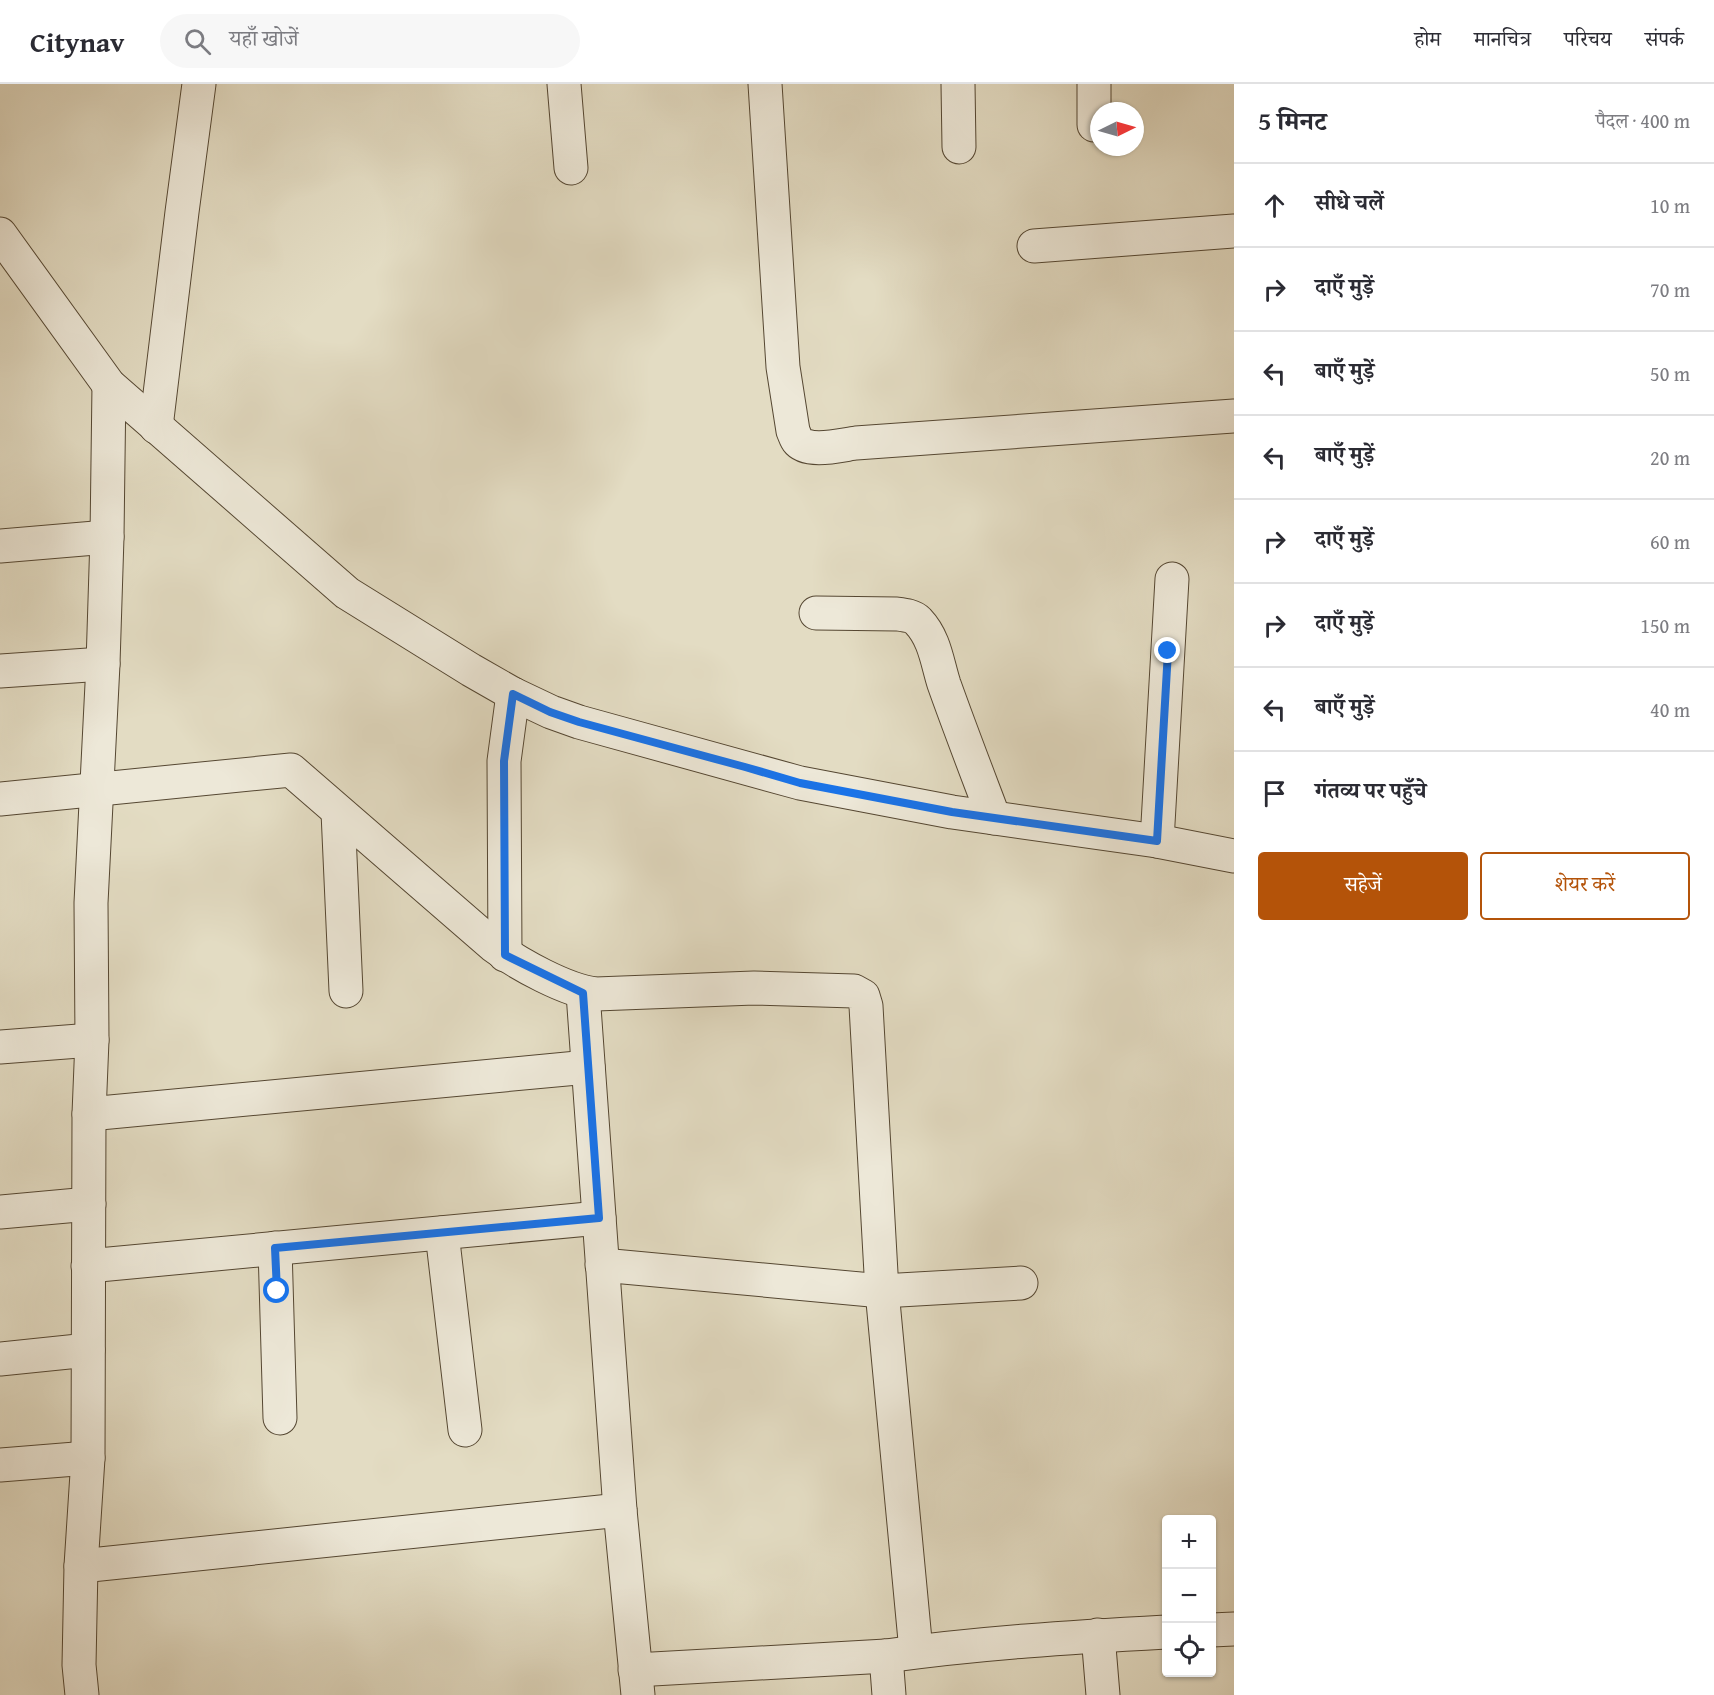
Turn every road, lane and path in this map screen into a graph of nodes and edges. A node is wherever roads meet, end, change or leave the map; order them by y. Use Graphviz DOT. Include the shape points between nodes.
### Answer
graph roads {
  1 [pos="199,84"];
  2 [pos="564,84"];
  3 [pos="765,84"];
  4 [pos="958,84"];
  5 [pos="1094,84"];
  6 [pos="1094,102"];
  7 [pos="959,147"];
  8 [pos="571,168"];
  9 [pos="1234,231"];
  10 [pos="0,234"];
  11 [pos="1034,246"];
  12 [pos="109,385"];
  13 [pos="1234,416"];
  14 [pos="156,427"];
  15 [pos="107,537"];
  16 [pos="0,546"];
  17 [pos="1172,579"];
  18 [pos="816,613"];
  19 [pos="103,664"];
  20 [pos="0,671"];
  21 [pos="513,694"];
  22 [pos="97,789"];
  23 [pos="0,799"];
  24 [pos="338,812"];
  25 [pos="994,818"];
  26 [pos="1157,841"];
  27 [pos="1234,856"];
  28 [pos="505,955"];
  29 [pos="346,991"];
  30 [pos="583,993"];
  31 [pos="92,1040"];
  32 [pos="0,1047"];
  33 [pos="588,1067"];
  34 [pos="89,1114"];
  35 [pos="89,1204"];
  36 [pos="0,1212"];
  37 [pos="599,1218"];
  38 [pos="442,1233"];
  39 [pos="275,1248"];
  40 [pos="602,1265"];
  41 [pos="88,1266"];
  42 [pos="1021,1283"];
  43 [pos="882,1291"];
  44 [pos="88,1350"];
  45 [pos="0,1359"];
  46 [pos="280,1418"];
  47 [pos="465,1430"];
  48 [pos="88,1458"];
  49 [pos="0,1465"];
  50 [pos="620,1510"];
  51 [pos="81,1566"];
  52 [pos="1234,1629"];
  53 [pos="1216,1630"];
  54 [pos="1162,1632"];
  55 [pos="1098,1635"];
  56 [pos="901,1653"];
  57 [pos="637,1682"];
  58 [pos="82,1695"];
  59 [pos="889,1695"];
  60 [pos="1103,1695"];
  1 -- 14 [label="street"];
  2 -- 8 [label="street"];
  3 -- 13 [label="street" via="783,367 793,431 803,445 814,448"];
  4 -- 7 [label="street"];
  5 -- 6 [label="street"];
  9 -- 11 [label="street"];
  10 -- 12 [label="street"];
  12 -- 14 [label="street"];
  12 -- 15 [label="street"];
  14 -- 21 [label="street" via="347,593"];
  15 -- 16 [label="street"];
  15 -- 19 [label="street"];
  17 -- 26 [label="street"];
  18 -- 25 [label="street" via="897,614 917,619 934,647"];
  19 -- 20 [label="street"];
  19 -- 22 [label="street"];
  21 -- 25 [label="street" via="579,722 800,783"];
  21 -- 28 [label="street" via="504,761"];
  22 -- 23 [label="street"];
  22 -- 24 [label="street" via="291,770"];
  22 -- 31 [label="street" via="91,903"];
  24 -- 28 [label="street"];
  24 -- 29 [label="street"];
  25 -- 26 [label="street"];
  26 -- 27 [label="street"];
  28 -- 30 [label="street"];
  30 -- 33 [label="street"];
  30 -- 43 [label="street" via="754,988 854,991 863,996"];
  31 -- 32 [label="street"];
  31 -- 34 [label="street"];
  33 -- 34 [label="street"];
  33 -- 37 [label="street"];
  34 -- 35 [label="street"];
  35 -- 36 [label="street"];
  35 -- 41 [label="street"];
  37 -- 38 [label="street"];
  37 -- 40 [label="street"];
  38 -- 39 [label="street"];
  38 -- 47 [label="street"];
  39 -- 41 [label="street"];
  39 -- 46 [label="street"];
  40 -- 43 [label="street"];
  40 -- 50 [label="street"];
  41 -- 44 [label="street"];
  42 -- 43 [label="street"];
  43 -- 56 [label="street"];
  44 -- 45 [label="street"];
  44 -- 48 [label="street"];
  48 -- 49 [label="street"];
  48 -- 51 [label="street"];
  50 -- 51 [label="street"];
  50 -- 57 [label="street"];
  51 -- 58 [label="street"];
  52 -- 53 [label="street"];
  54 -- 55 [label="street"];
  55 -- 56 [label="street"];
  55 -- 60 [label="street"];
  56 -- 57 [label="street"];
  56 -- 59 [label="street"];
}
